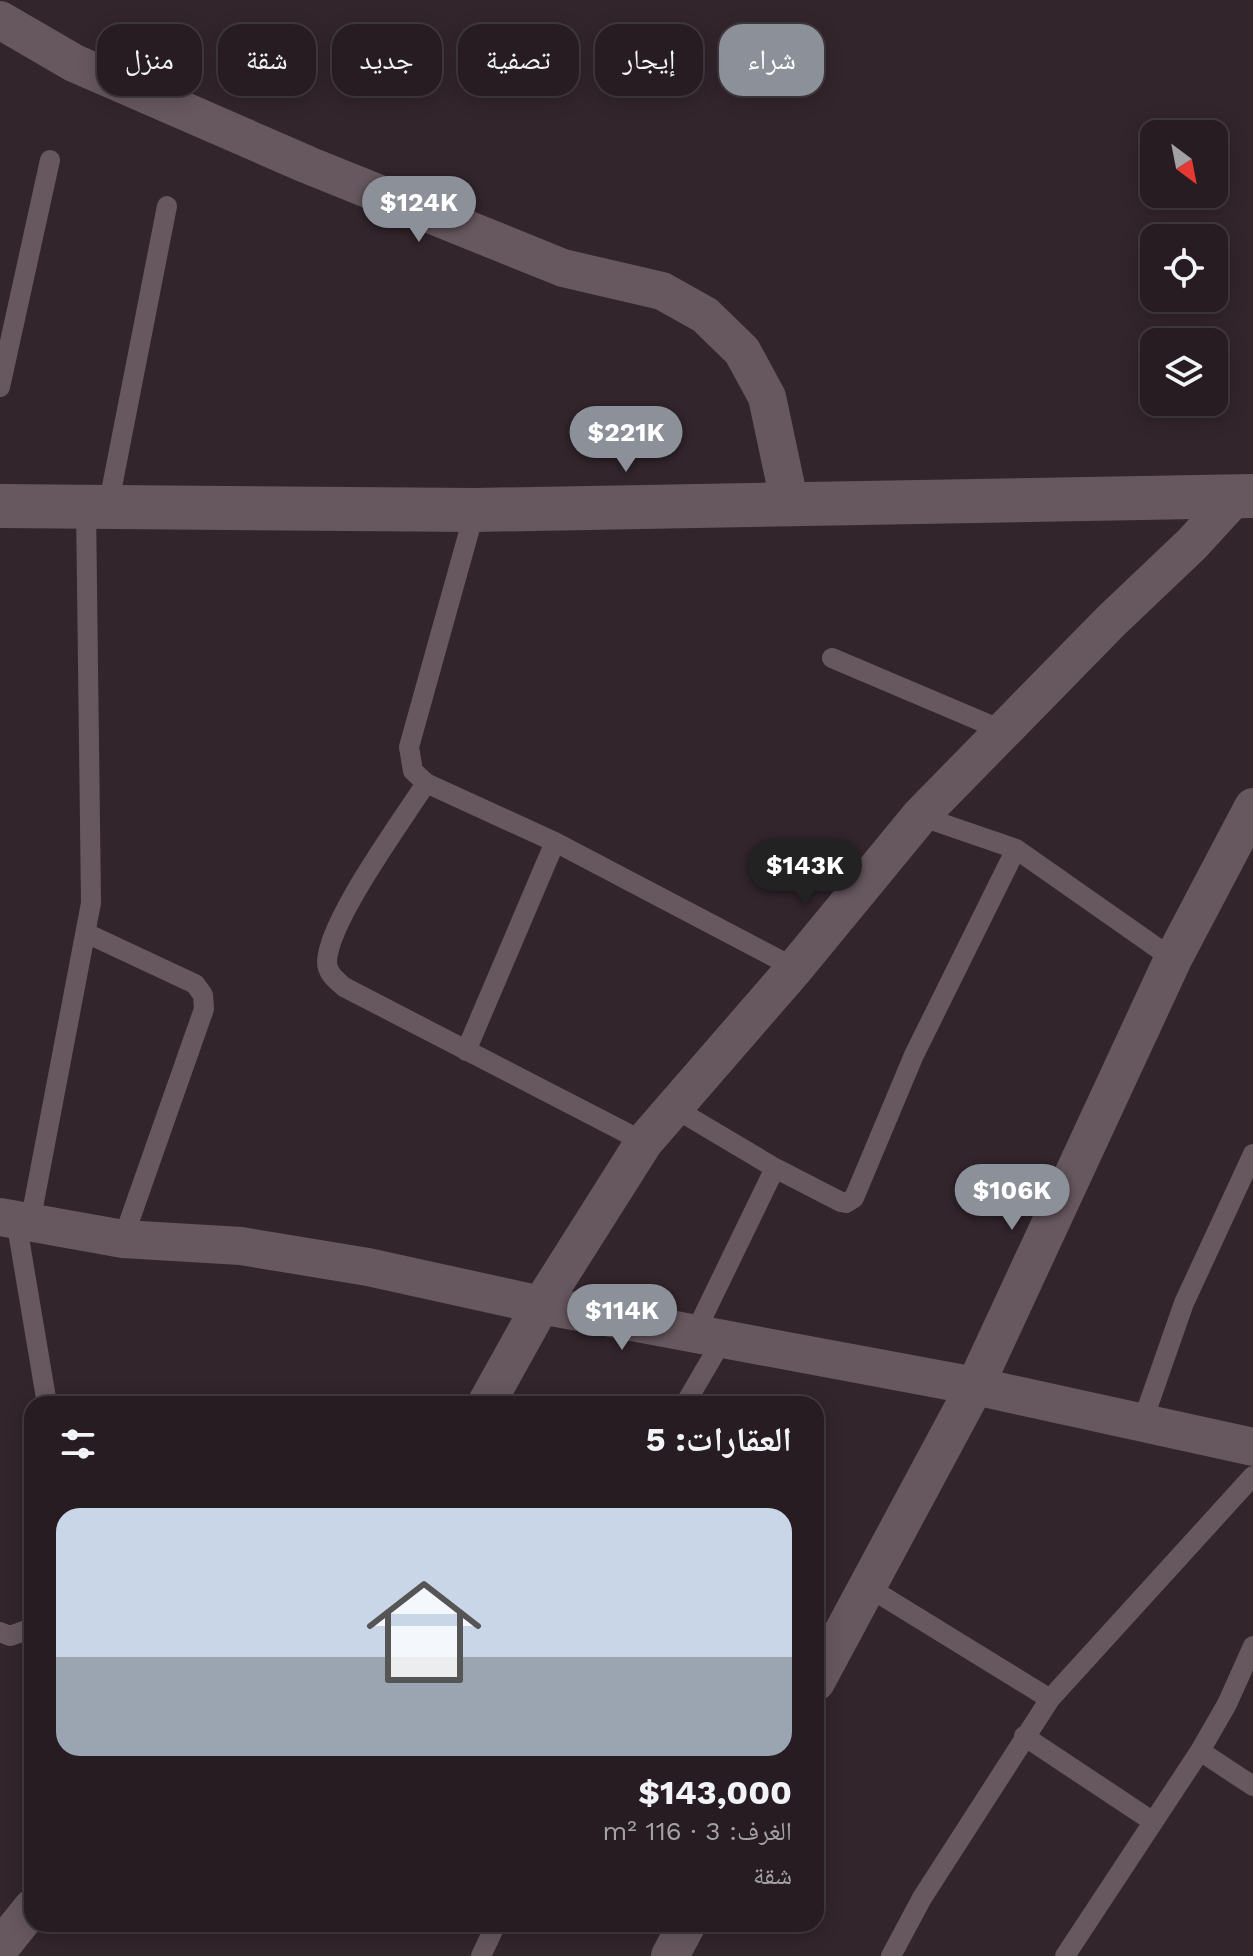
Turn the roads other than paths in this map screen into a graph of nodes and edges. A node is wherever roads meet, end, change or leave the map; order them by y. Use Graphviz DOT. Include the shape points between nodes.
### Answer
graph roads {
  1 [pos="0,20"];
  2 [pos="50,160"];
  3 [pos="167,206"];
  4 [pos="0,387"];
  5 [pos="1244,496"];
  6 [pos="790,505"];
  7 [pos="0,506"];
  8 [pos="97,506"];
  9 [pos="475,510"];
  10 [pos="832,658"];
  11 [pos="1004,731"];
  12 [pos="426,783"];
  13 [pos="1253,807"];
  14 [pos="920,816"];
  15 [pos="555,842"];
  16 [pos="1016,849"];
  17 [pos="86,933"];
  18 [pos="1173,959"];
  19 [pos="795,968"];
  20 [pos="466,1051"];
  21 [pos="674,1108"];
  22 [pos="644,1142"];
  23 [pos="1253,1154"];
  24 [pos="775,1168"];
  25 [pos="15,1220"];
  26 [pos="123,1239"];
  27 [pos="541,1305"];
  28 [pos="708,1337"];
  29 [pos="975,1386"];
  30 [pos="46,1396"];
  31 [pos="490,1396"];
  32 [pos="688,1396"];
  33 [pos="1142,1423"];
  34 [pos="1253,1447"];
  35 [pos="1253,1476"];
  36 [pos="868,1587"];
  37 [pos="24,1631"];
  38 [pos="0,1632"];
  39 [pos="1253,1646"];
  40 [pos="824,1667"];
  41 [pos="1050,1699"];
  42 [pos="1024,1736"];
  43 [pos="1200,1751"];
  44 [pos="1253,1786"];
  45 [pos="1152,1821"];
  46 [pos="24,1918"];
  47 [pos="492,1932"];
  48 [pos="683,1932"];
  49 [pos="0,1948"];
  50 [pos="481,1956"];
  51 [pos="670,1956"];
  52 [pos="891,1956"];
  53 [pos="1065,1956"];
  1 -- 6 [label="street" via="74,63 308,165 563,268 662,291 705,315 742,351 767,397"];
  2 -- 4 [label="lane"];
  3 -- 8 [label="lane"];
  5 -- 6 [label="street"];
  5 -- 11 [label="street"];
  6 -- 9 [label="street"];
  7 -- 8 [label="street"];
  8 -- 9 [label="street"];
  8 -- 17 [label="lane" via="91,903"];
  9 -- 12 [label="lane" via="409,747 413,771"];
  10 -- 11 [label="lane"];
  11 -- 14 [label="street"];
  12 -- 15 [label="lane"];
  12 -- 20 [label="lane" via="345,910 327,961 344,987"];
  13 -- 18 [label="street"];
  14 -- 16 [label="lane"];
  14 -- 19 [label="street"];
  15 -- 19 [label="lane"];
  15 -- 20 [label="lane"];
  16 -- 18 [label="lane"];
  16 -- 24 [label="lane" via="914,1055 854,1198 841,1202"];
  17 -- 25 [label="lane"];
  17 -- 26 [label="lane" via="195,984 203,995 204,1009"];
  18 -- 29 [label="street"];
  19 -- 21 [label="street"];
  20 -- 22 [label="lane"];
  21 -- 22 [label="street"];
  21 -- 24 [label="lane"];
  22 -- 27 [label="street"];
  23 -- 33 [label="lane" via="1184,1303"];
  24 -- 28 [label="lane"];
  25 -- 26 [label="street"];
  25 -- 30 [label="lane"];
  26 -- 27 [label="street" via="287,1253"];
  27 -- 28 [label="street"];
  27 -- 31 [label="street"];
  28 -- 29 [label="street"];
  28 -- 32 [label="lane"];
  29 -- 33 [label="street"];
  29 -- 36 [label="street"];
  33 -- 34 [label="street"];
  35 -- 41 [label="lane"];
  36 -- 40 [label="street"];
  36 -- 41 [label="lane"];
  37 -- 38 [label="lane" via="10,1636"];
  39 -- 43 [label="lane"];
  41 -- 42 [label="lane"];
  42 -- 45 [label="lane"];
  42 -- 52 [label="lane"];
  43 -- 44 [label="lane"];
  43 -- 45 [label="lane"];
  45 -- 53 [label="lane"];
  46 -- 49 [label="street"];
  47 -- 50 [label="lane"];
  48 -- 51 [label="street"];
}
